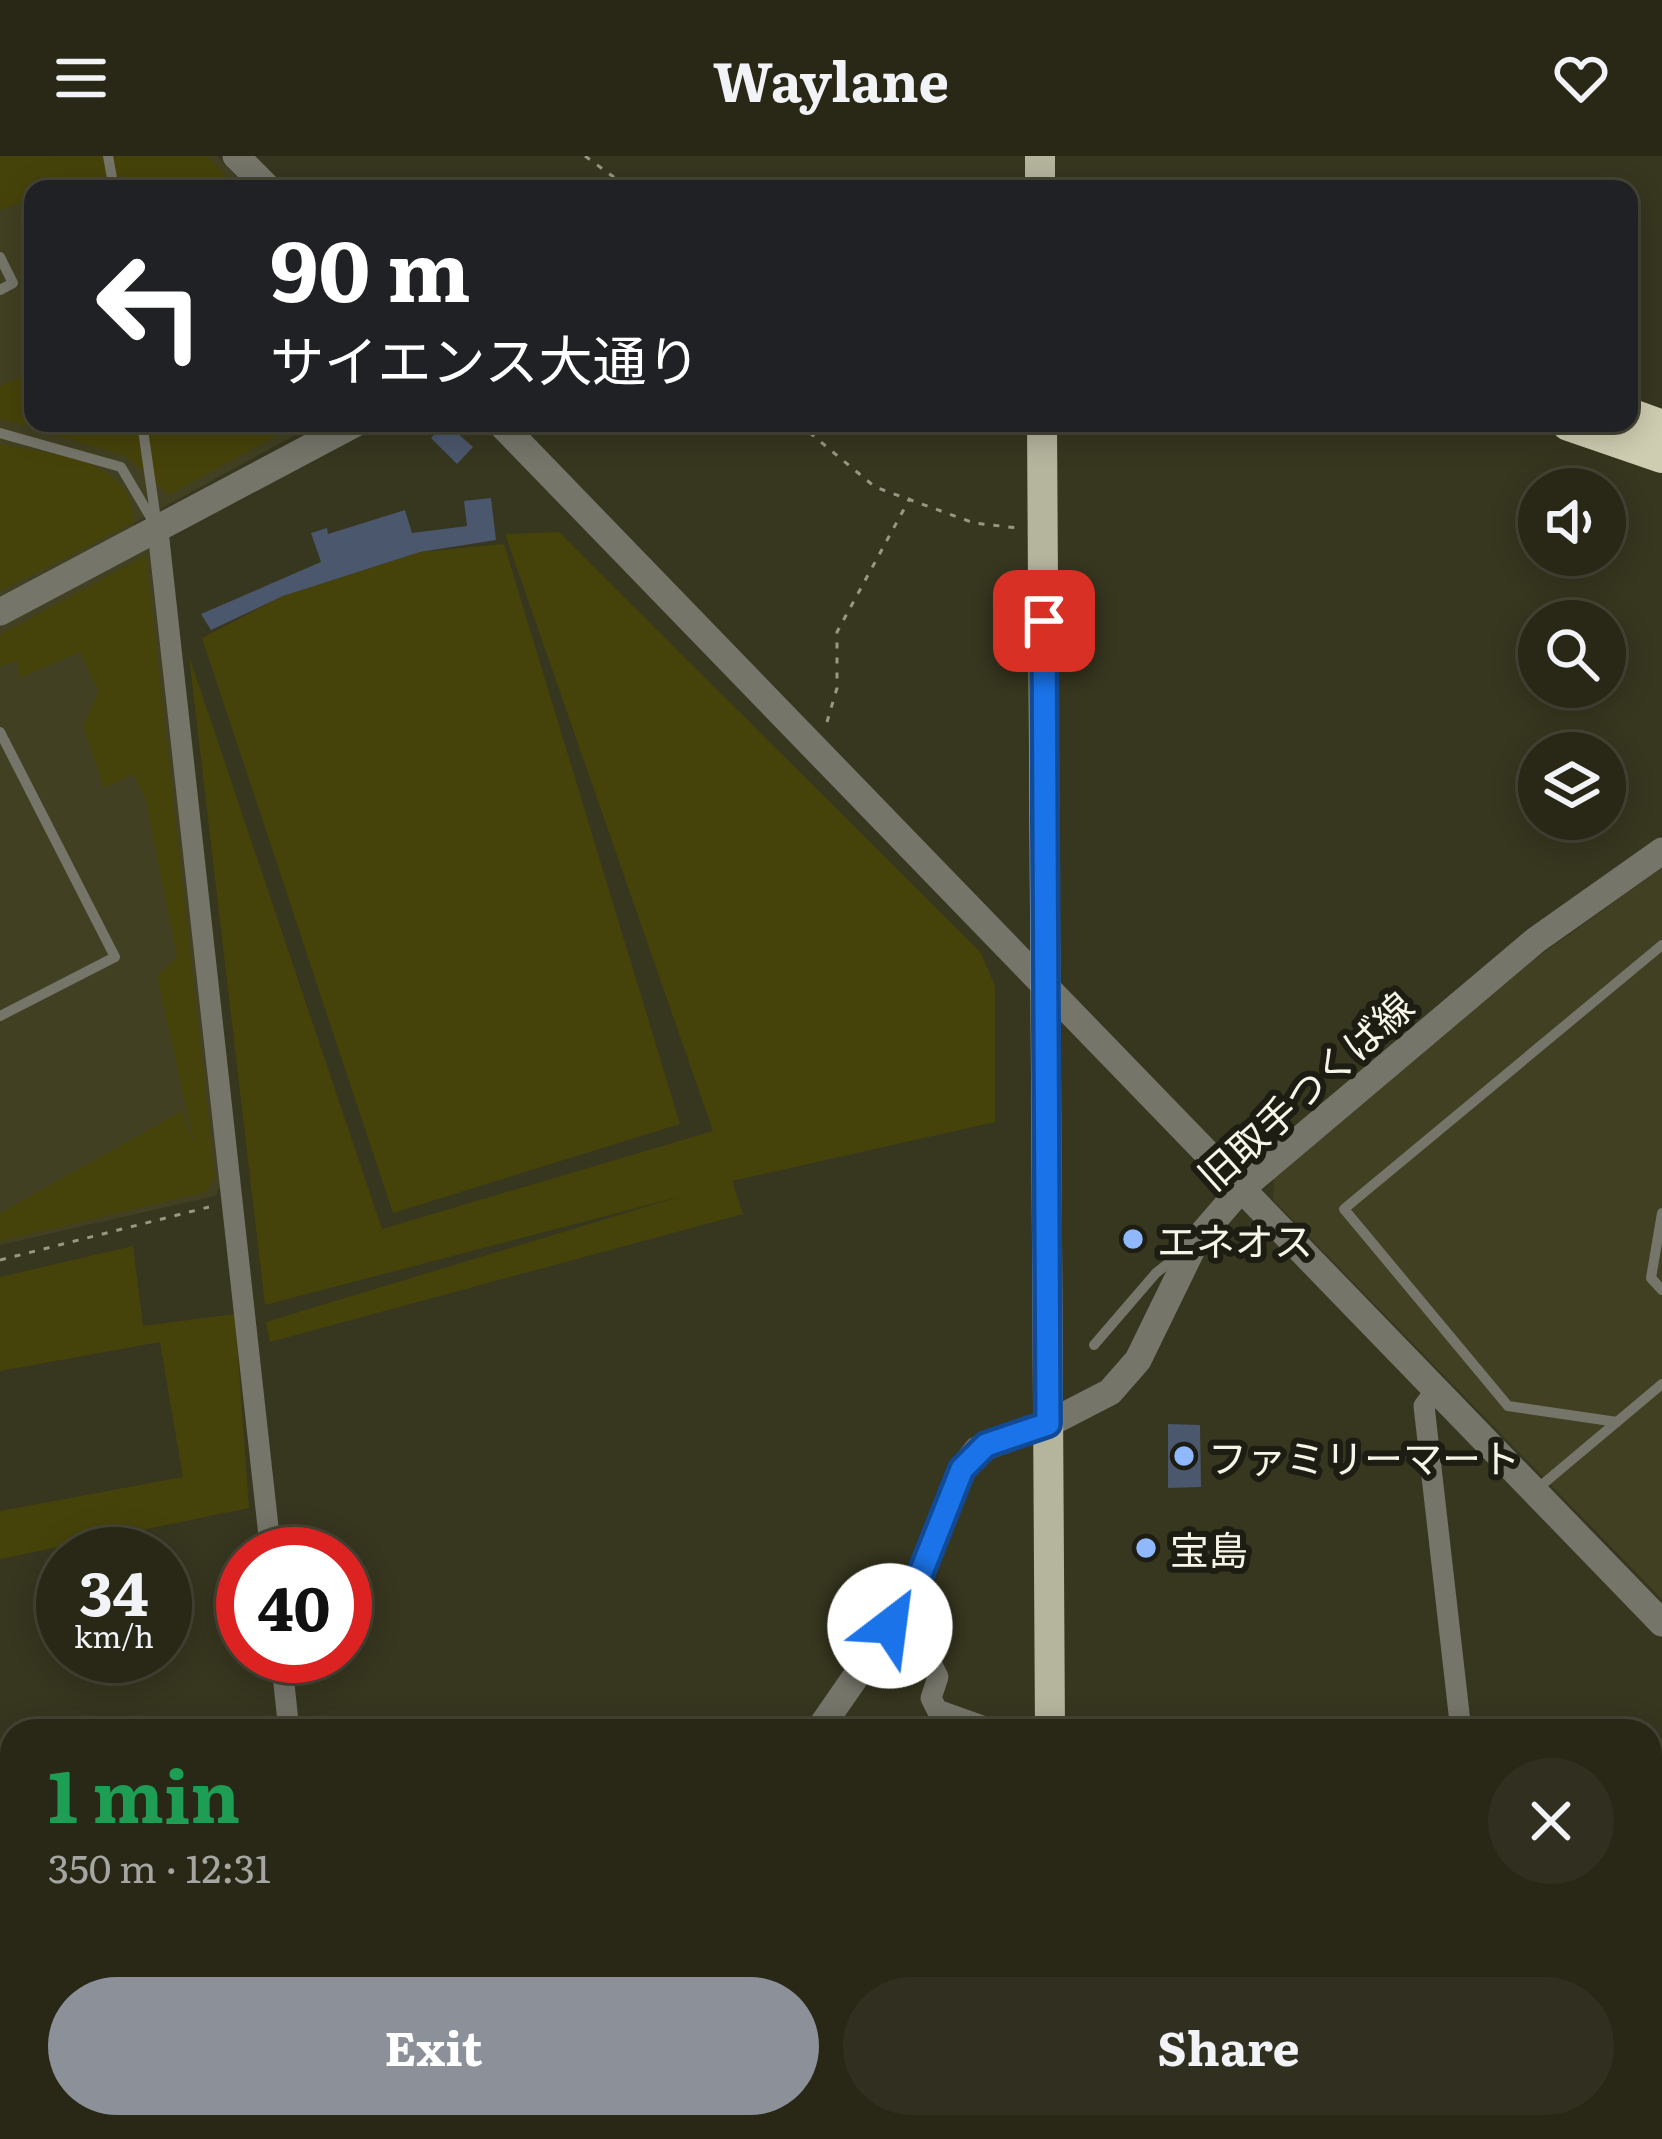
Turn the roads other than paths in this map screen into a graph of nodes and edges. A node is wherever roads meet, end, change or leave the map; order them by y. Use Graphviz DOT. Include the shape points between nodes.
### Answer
graph roads {
  1 [pos="236,156"];
  2 [pos="260,180"];
  3 [pos="0,257"];
  4 [pos="0,290"];
  5 [pos="143,432"];
  6 [pos="340,432"];
  7 [pos="509,432"];
  8 [pos="1042,432"];
  9 [pos="1595,432"];
  10 [pos="0,433"];
  11 [pos="1662,455"];
  12 [pos="158,531"];
  13 [pos="0,612"];
  14 [pos="0,732"];
  15 [pos="1662,851"];
  16 [pos="1662,945"];
  17 [pos="1044,984"];
  18 [pos="0,1016"];
  19 [pos="1241,1189"];
  20 [pos="1662,1213"];
  21 [pos="1196,1241"];
  22 [pos="1662,1290"];
  23 [pos="1094,1345"];
  24 [pos="1662,1384"];
  25 [pos="1436,1390"];
  26 [pos="1617,1421"];
  27 [pos="1048,1424"];
  28 [pos="1534,1491"];
  29 [pos="268,1527"];
  30 [pos="1662,1623"];
  31 [pos="890,1626"];
  32 [pos="284,1683"];
  33 [pos="288,1719"];
  34 [pos="826,1719"];
  35 [pos="963,1719"];
  36 [pos="1050,1719"];
  37 [pos="1460,1719"];
  1 -- 2 [label="street"];
  3 -- 4 [label="lane" via="13,283"];
  5 -- 12 [label="lane"];
  6 -- 12 [label="street"];
  7 -- 17 [label="street"];
  8 -- 17 [label="main road"];
  9 -- 11 [label="highway"];
  10 -- 12 [label="lane" via="121,467"];
  12 -- 13 [label="street"];
  12 -- 29 [label="street"];
  14 -- 18 [label="lane" via="115,957"];
  15 -- 19 [label="street, 旧取手つくば線" via="1536,940"];
  16 -- 26 [label="lane" via="1344,1209 1508,1406"];
  17 -- 19 [label="street"];
  17 -- 27 [label="main road"];
  19 -- 21 [label="street, 旧取手つくば線"];
  19 -- 25 [label="street"];
  20 -- 22 [label="lane" via="1651,1278"];
  21 -- 23 [label="lane" via="1156,1273"];
  21 -- 27 [label="street, 旧取手つくば線" via="1126,1377"];
  24 -- 26 [label="lane"];
  25 -- 28 [label="street"];
  25 -- 37 [label="street" via="1424,1406"];
  26 -- 28 [label="lane"];
  27 -- 31 [label="street, 旧取手つくば線" via="986,1445 962,1469 911,1598"];
  27 -- 36 [label="main road"];
  28 -- 30 [label="street"];
  31 -- 34 [label="street, 旧取手つくば線"];
  31 -- 35 [label="street" via="931,1664 938,1710"];
  32 -- 33 [label="street"];
}
